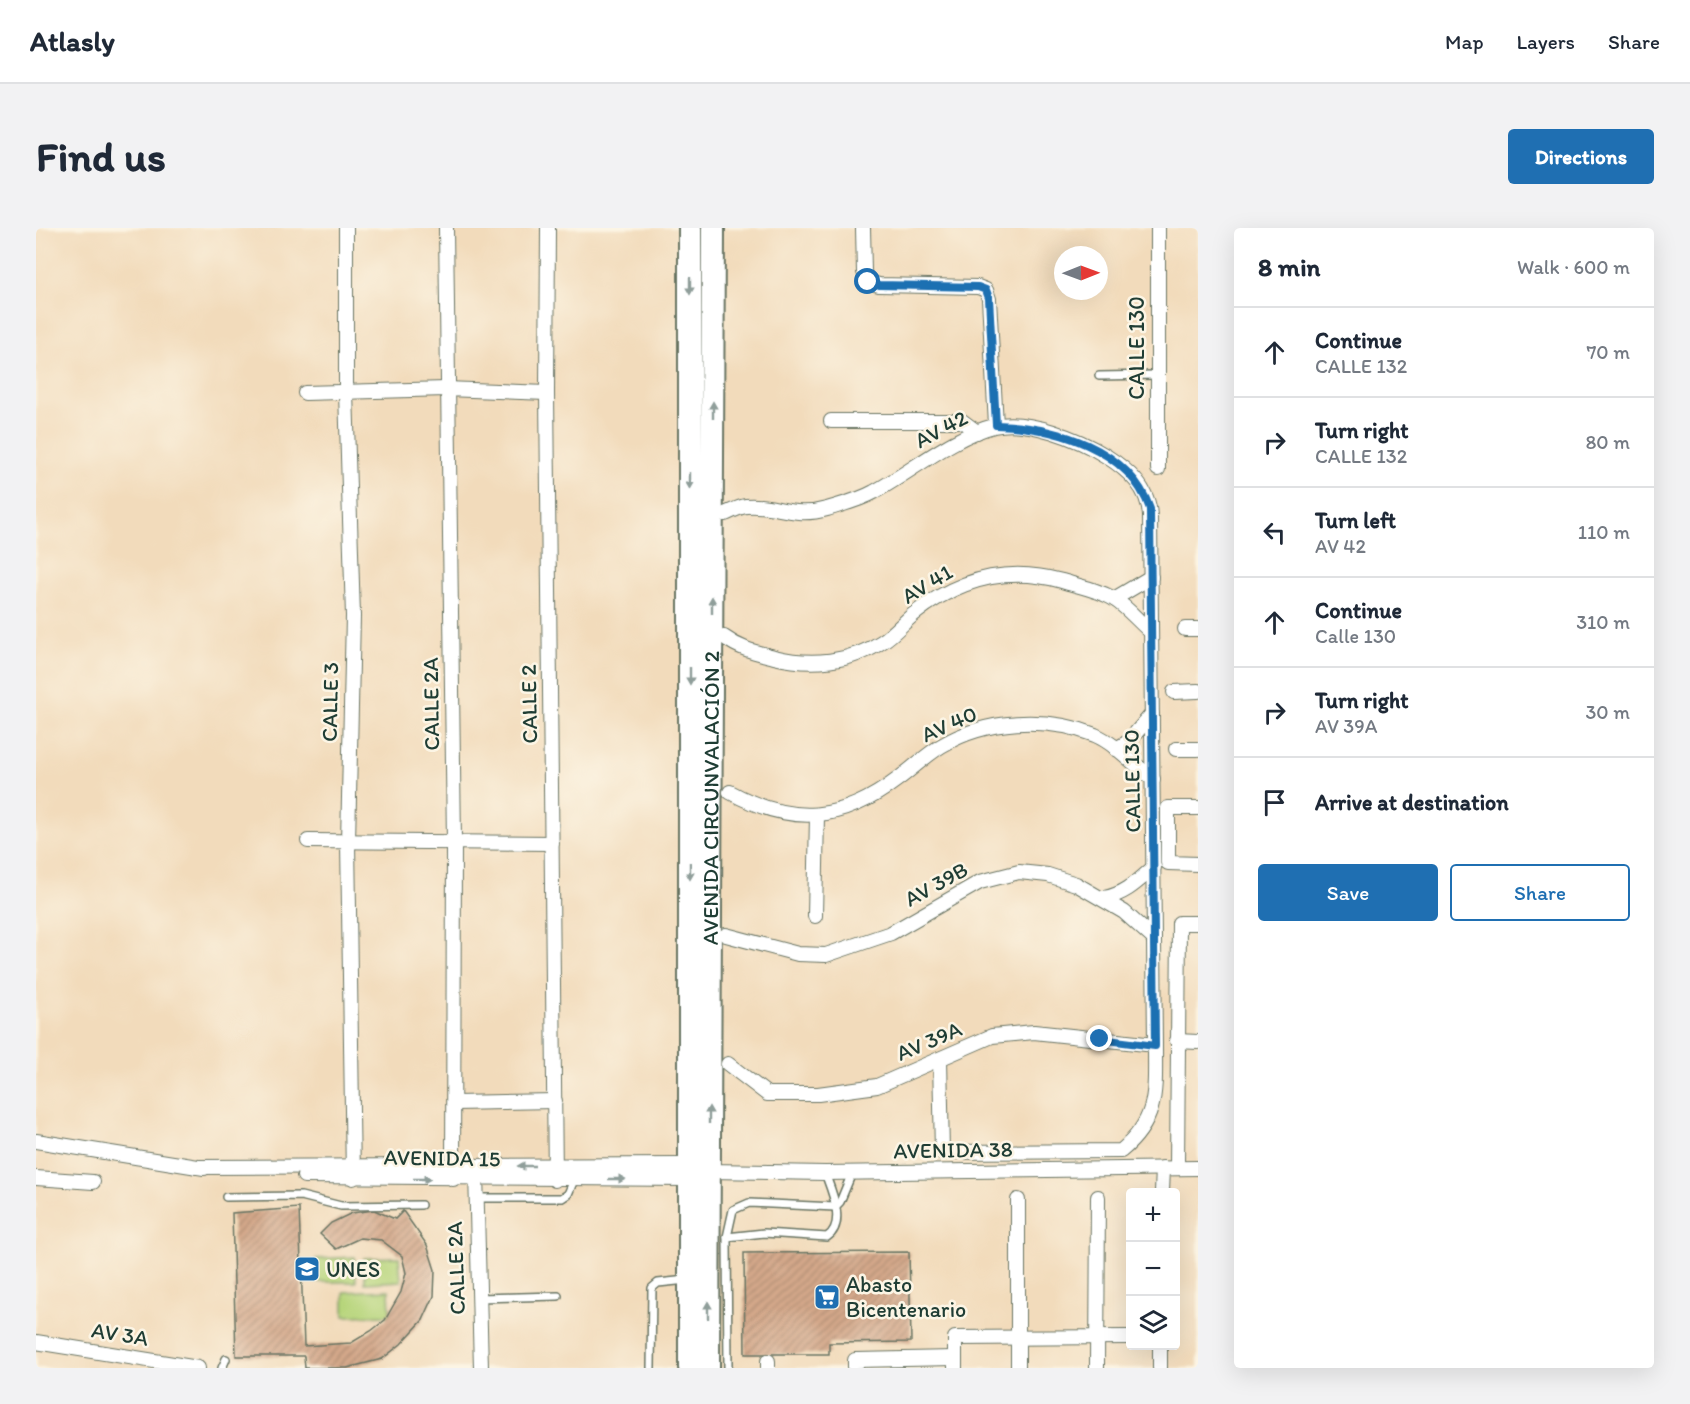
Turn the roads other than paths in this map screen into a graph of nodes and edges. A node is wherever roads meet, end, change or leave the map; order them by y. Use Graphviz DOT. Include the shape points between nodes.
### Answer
graph roads {
  1 [pos="346,228"];
  2 [pos="446,228"];
  3 [pos="548,228"];
  4 [pos="690,228"];
  5 [pos="713,228"];
  6 [pos="863,228"];
  7 [pos="1158,228"];
  8 [pos="1156,375"];
  9 [pos="1099,376"];
  10 [pos="446,389"];
  11 [pos="346,392"];
  12 [pos="305,393"];
  13 [pos="547,393"];
  14 [pos="831,422"];
  15 [pos="996,425"];
  16 [pos="977,432"];
  17 [pos="1158,469"];
  18 [pos="725,514"];
  19 [pos="1150,516"];
  20 [pos="1151,577"];
  21 [pos="1114,598"];
  22 [pos="1151,632"];
  23 [pos="724,637"];
  24 [pos="1174,692"];
  25 [pos="1198,692"];
  26 [pos="1152,714"];
  27 [pos="1116,749"];
  28 [pos="1176,749"];
  29 [pos="1198,749"];
  30 [pos="1153,778"];
  31 [pos="730,792"];
  32 [pos="1198,808"];
  33 [pos="817,815"];
  34 [pos="308,841"];
  35 [pos="348,842"];
  36 [pos="454,842"];
  37 [pos="552,843"];
  38 [pos="1198,864"];
  39 [pos="1154,867"];
  40 [pos="1104,898"];
  41 [pos="815,916"];
  42 [pos="1198,923"];
  43 [pos="726,935"];
  44 [pos="1154,939"];
  45 [pos="1176,1041"];
  46 [pos="1198,1042"];
  47 [pos="1155,1046"];
  48 [pos="940,1059"];
  49 [pos="728,1064"];
  50 [pos="555,1101"];
  51 [pos="455,1103"];
  52 [pos="36,1141"];
  53 [pos="1170,1168"];
  54 [pos="1198,1168"];
  55 [pos="696,1172"];
  56 [pos="353,1173"];
  57 [pos="453,1173"];
  58 [pos="476,1173"];
  59 [pos="555,1173"];
  60 [pos="825,1173"];
  61 [pos="852,1173"];
  62 [pos="36,1178"];
  63 [pos="574,1180"];
  64 [pos="93,1182"];
  65 [pos="1163,1188"];
  66 [pos="226,1197"];
  67 [pos="1098,1197"];
  68 [pos="475,1198"];
  69 [pos="1018,1200"];
  70 [pos="421,1204"];
  71 [pos="835,1207"];
  72 [pos="727,1237"];
  73 [pos="689,1280"];
  74 [pos="558,1296"];
  75 [pos="478,1298"];
  76 [pos="1097,1337"];
  77 [pos="1126,1337"];
  78 [pos="1018,1338"];
  79 [pos="36,1342"];
  80 [pos="1160,1350"];
  81 [pos="226,1359"];
  82 [pos="955,1363"];
  83 [pos="198,1368"];
  84 [pos="222,1368"];
  85 [pos="481,1368"];
  86 [pos="651,1368"];
  87 [pos="690,1368"];
  88 [pos="708,1368"];
  89 [pos="728,1368"];
  90 [pos="855,1368"];
  91 [pos="1018,1368"];
  92 [pos="1097,1368"];
  93 [pos="1160,1368"];
  1 -- 11 [label="street, CALLE 3"];
  2 -- 10 [label="street, CALLE 2A"];
  3 -- 13 [label="street, CALLE 2"];
  4 -- 55 [label="highway, AVENIDA CIRCUNVALACIÓN 2, one-way"];
  55 -- 5 [label="highway, AVENIDA CIRCUNVALACIÓN 2, one-way"];
  6 -- 15 [label="street" via="864,272 868,282 986,290"];
  7 -- 8 [label="street, CALLE 130"];
  8 -- 9 [label="lane"];
  8 -- 17 [label="street, CALLE 130"];
  10 -- 11 [label="street"];
  10 -- 13 [label="street"];
  10 -- 36 [label="street, CALLE 2A"];
  11 -- 12 [label="street"];
  11 -- 35 [label="street, CALLE 3" via="353,616"];
  13 -- 37 [label="street, CALLE 2"];
  14 -- 16 [label="street" via="962,421"];
  15 -- 16 [label="street, AV 42"];
  15 -- 19 [label="street, AV 42" via="1063,435 1100,452 1136,479"];
  16 -- 18 [label="street, AV 42" via="872,494 849,502 805,514 745,506"];
  19 -- 20 [label="street, CALLE 130"];
  20 -- 21 [label="street"];
  20 -- 22 [label="street, CALLE 130"];
  21 -- 22 [label="street, AV 41"];
  21 -- 23 [label="street, AV 41" via="1046,577 1003,574 957,587 915,613 883,642 845,657 801,663 737,647"];
  22 -- 26 [label="street, CALLE 130"];
  24 -- 25 [label="street"];
  26 -- 27 [label="street" via="1128,742"];
  26 -- 30 [label="street, CALLE 130"];
  27 -- 30 [label="street, AV 40"];
  27 -- 33 [label="street, AV 40" via="1094,735 1037,723 1009,722 944,745 878,794 850,809"];
  28 -- 29 [label="street"];
  30 -- 39 [label="street, CALLE 130"];
  31 -- 33 [label="street, AV 40" via="782,813"];
  32 -- 38 [label="street" via="1168,808 1168,863"];
  33 -- 41 [label="street"];
  34 -- 35 [label="street"];
  35 -- 36 [label="street"];
  35 -- 56 [label="street, CALLE 3"];
  36 -- 37 [label="street"];
  36 -- 51 [label="street, CALLE 2A"];
  37 -- 50 [label="street, CALLE 2"];
  39 -- 40 [label="street" via="1130,888"];
  39 -- 44 [label="street, CALLE 130"];
  40 -- 43 [label="street, AV 39B" via="1048,875 1019,872 980,882 891,933 826,955 798,954"];
  40 -- 44 [label="street, AV 39B"];
  42 -- 45 [label="street" via="1179,923"];
  44 -- 47 [label="street, CALLE 130"];
  45 -- 46 [label="street"];
  45 -- 53 [label="street"];
  47 -- 48 [label="street, AV 39A" via="1034,1032 992,1036"];
  47 -- 48 [label="street, CALLE 130" via="1152,1109 1139,1133 1121,1151 942,1152"];
  48 -- 49 [label="street, AV 39A" via="877,1086 818,1094 767,1094"];
  50 -- 51 [label="street"];
  50 -- 59 [label="street, CALLE 2"];
  51 -- 57 [label="street, CALLE 2A"];
  52 -- 56 [label="street, AVENIDA 15" via="196,1167"];
  53 -- 54 [label="street, AVENIDA 38"];
  53 -- 61 [label="street, AVENIDA 38"];
  53 -- 65 [label="street"];
  55 -- 59 [label="street, AVENIDA 15"];
  55 -- 60 [label="street, AVENIDA 38"];
  63 -- 55 [label="street, AVENIDA 15, one-way"];
  55 -- 73 [label="highway, AVENIDA CIRCUNVALACIÓN 2"];
  88 -- 55 [label="highway, AVENIDA CIRCUNVALACIÓN 2, one-way"];
  56 -- 57 [label="street, AVENIDA 15"];
  57 -- 58 [label="street, AVENIDA 15"];
  58 -- 59 [label="street, AVENIDA 15"];
  58 -- 68 [label="street, CALLE 2A"];
  59 -- 63 [label="street, AVENIDA 15"];
  60 -- 61 [label="street, AVENIDA 38"];
  60 -- 71 [label="lane"];
  61 -- 71 [label="lane"];
  62 -- 64 [label="street"];
  63 -- 68 [label="lane" via="562,1198"];
  66 -- 70 [label="lane" via="301,1196 341,1206"];
  67 -- 76 [label="street"];
  68 -- 75 [label="street, CALLE 2A"];
  69 -- 78 [label="street"];
  71 -- 72 [label="lane" via="740,1205 733,1210"];
  71 -- 72 [label="lane" via="834,1228 827,1237 764,1233"];
  72 -- 89 [label="lane"];
  73 -- 86 [label="lane" via="658,1282 652,1288"];
  73 -- 87 [label="highway, AVENIDA CIRCUNVALACIÓN 2"];
  74 -- 75 [label="lane"];
  75 -- 85 [label="street, CALLE 2A"];
  76 -- 77 [label="street"];
  76 -- 78 [label="street"];
  76 -- 92 [label="street"];
  78 -- 82 [label="street" via="955,1338"];
  78 -- 91 [label="street"];
  79 -- 83 [label="street, AV 3A"];
  80 -- 93 [label="street"];
  81 -- 84 [label="lane"];
  82 -- 90 [label="street" via="855,1360"];
}
